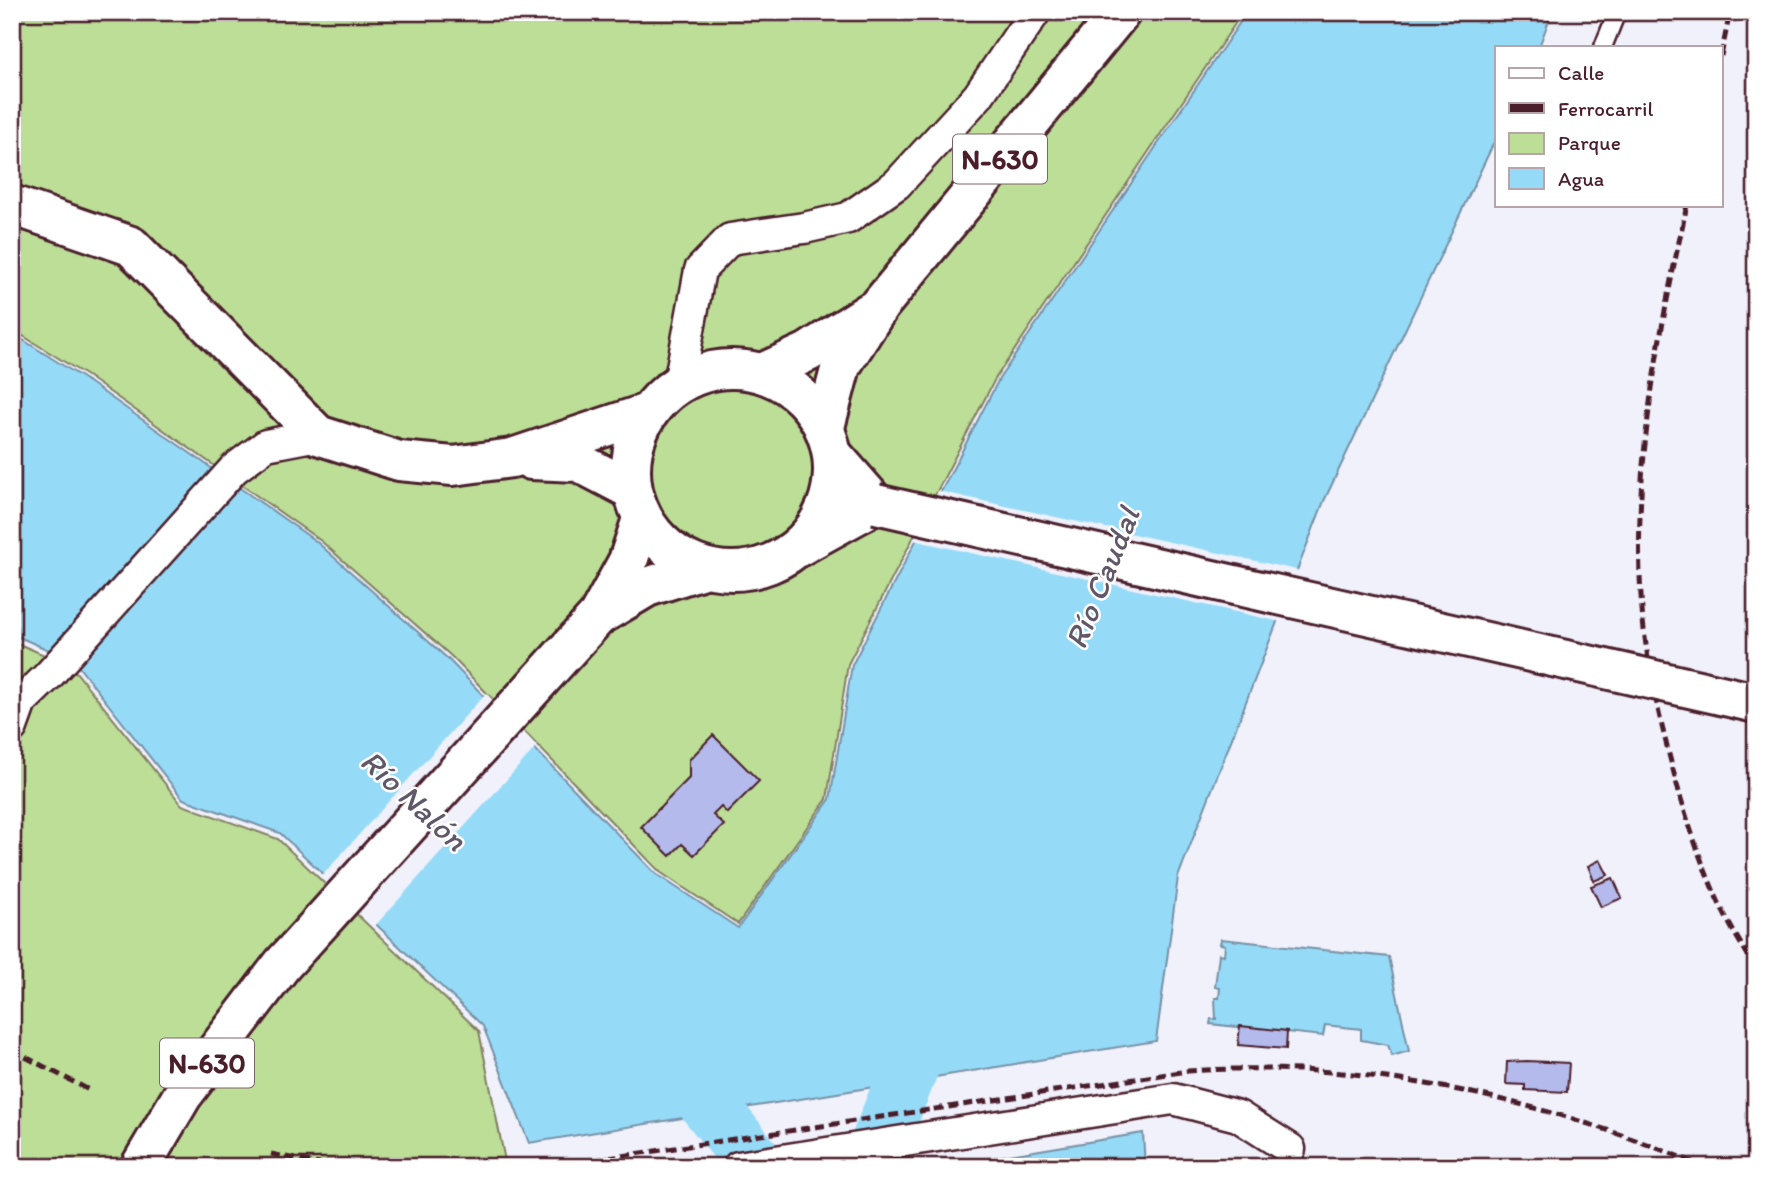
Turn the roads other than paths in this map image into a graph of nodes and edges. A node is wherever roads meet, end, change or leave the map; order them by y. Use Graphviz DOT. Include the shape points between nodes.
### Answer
graph roads {
  1 [pos="1035,12"];
  2 [pos="1121,12"];
  3 [pos="1617,12"];
  4 [pos="1603,46"];
  5 [pos="12,205"];
  6 [pos="880,306"];
  7 [pos="762,373"];
  8 [pos="679,384"];
  9 [pos="647,413"];
  10 [pos="318,435"];
  11 [pos="829,441"];
  12 [pos="512,458"];
  13 [pos="876,504"];
  14 [pos="637,505"];
  15 [pos="798,547"];
  16 [pos="706,568"];
  17 [pos="598,617"];
  18 [pos="1756,703"];
  19 [pos="15,709"];
  20 [pos="1292,1158"];
  21 [pos="140,1167"];
  22 [pos="738,1167"];
  1 -- 8 [label="street" via="978,96 897,184 848,218 730,239 700,270"];
  2 -- 6 [label="main road, N-630"];
  3 -- 4 [label="lane"];
  5 -- 10 [label="main road" via="131,246"];
  6 -- 7 [label="main road, N-630" via="808,352"];
  6 -- 11 [label="main road, N-630" via="841,366"];
  7 -- 8 [label="main road, N-630" via="724,369"];
  7 -- 11 [label="main road, N-630" via="809,403"];
  8 -- 9 [label="main road, N-630"];
  9 -- 12 [label="main road"];
  9 -- 14 [label="main road, N-630" via="631,464"];
  10 -- 12 [label="main road" via="399,461 453,466"];
  10 -- 19 [label="street" via="266,444 234,469"];
  11 -- 13 [label="main road"];
  11 -- 15 [label="main road, N-630" via="833,480 827,505 816,528"];
  12 -- 14 [label="main road" via="578,462"];
  13 -- 15 [label="main road"];
  13 -- 18 [label="main road, bridge"];
  14 -- 16 [label="main road, N-630" via="676,554"];
  14 -- 17 [label="main road, N-630" via="628,561"];
  15 -- 16 [label="main road, N-630" via="770,564 739,571"];
  16 -- 17 [label="main road, N-630" via="647,587"];
  17 -- 21 [label="main road, N-630" via="282,965 182,1096"];
  20 -- 22 [label="street" via="1238,1116 1173,1099"];
}
